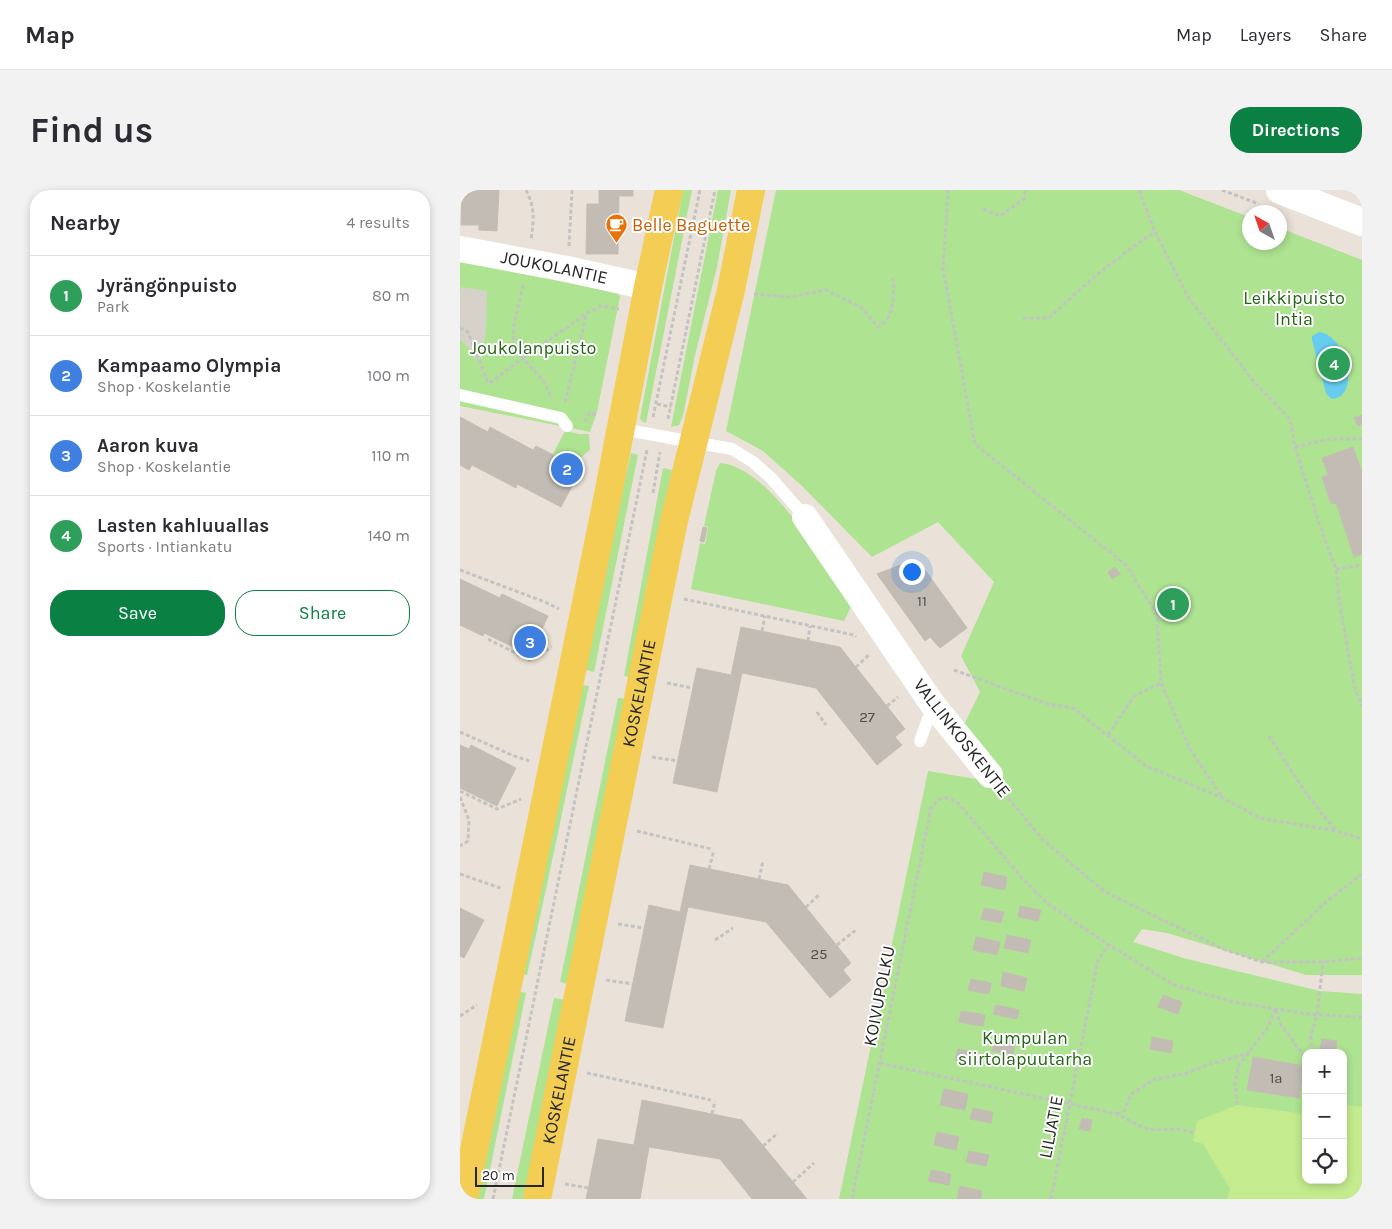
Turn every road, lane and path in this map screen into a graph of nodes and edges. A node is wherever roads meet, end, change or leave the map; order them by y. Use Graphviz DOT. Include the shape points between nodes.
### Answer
graph roads {
  1 [pos="526,190"];
  2 [pos="572,190"];
  3 [pos="669,190"];
  4 [pos="700,190"];
  5 [pos="751,190"];
  6 [pos="946,190"];
  7 [pos="1025,190"];
  8 [pos="1139,190"];
  9 [pos="1280,190"];
  10 [pos="983,209"];
  11 [pos="1362,222"];
  12 [pos="1155,232"];
  13 [pos="460,249"];
  14 [pos="567,269"];
  15 [pos="526,270"];
  16 [pos="893,278"];
  17 [pos="648,287"];
  18 [pos="748,294"];
  19 [pos="624,310"];
  20 [pos="587,312"];
  21 [pos="1023,318"];
  22 [pos="460,328"];
  23 [pos="523,358"];
  24 [pos="545,383"];
  25 [pos="460,395"];
  26 [pos="656,404"];
  27 [pos="670,407"];
  28 [pos="564,422"];
  29 [pos="621,429"];
  30 [pos="650,435"];
  31 [pos="1362,439"];
  32 [pos="694,442"];
  33 [pos="1295,447"];
  34 [pos="805,517"];
  35 [pos="1362,565"];
  36 [pos="1336,569"];
  37 [pos="460,570"];
  38 [pos="659,595"];
  39 [pos="562,610"];
  40 [pos="765,616"];
  41 [pos="810,626"];
  42 [pos="762,631"];
  43 [pos="488,640"];
  44 [pos="808,640"];
  45 [pos="860,641"];
  46 [pos="554,646"];
  47 [pos="866,647"];
  48 [pos="871,654"];
  49 [pos="877,660"];
  50 [pos="856,667"];
  51 [pos="954,670"];
  52 [pos="667,683"];
  53 [pos="1161,683"];
  54 [pos="692,688"];
  55 [pos="932,705"];
  56 [pos="1362,706"];
  57 [pos="817,712"];
  58 [pos="826,725"];
  59 [pos="460,732"];
  60 [pos="1108,735"];
  61 [pos="1269,736"];
  62 [pos="920,741"];
  63 [pos="652,757"];
  64 [pos="530,761"];
  65 [pos="678,761"];
  66 [pos="990,775"];
  67 [pos="460,791"];
  68 [pos="460,797"];
  69 [pos="523,798"];
  70 [pos="1223,798"];
  71 [pos="636,831"];
  72 [pos="1336,831"];
  73 [pos="1362,839"];
  74 [pos="460,846"];
  75 [pos="763,861"];
  76 [pos="709,869"];
  77 [pos="460,874"];
  78 [pos="1362,874"];
  79 [pos="759,879"];
  80 [pos="503,889"];
  81 [pos="819,895"];
  82 [pos="806,907"];
  83 [pos="618,924"];
  84 [pos="644,928"];
  85 [pos="733,928"];
  86 [pos="857,929"];
  87 [pos="714,940"];
  88 [pos="1109,945"];
  89 [pos="837,946"];
  90 [pos="1362,958"];
  91 [pos="1262,962"];
  92 [pos="1323,962"];
  93 [pos="606,980"];
  94 [pos="633,984"];
  95 [pos="480,1003"];
  96 [pos="1275,1009"];
  97 [pos="1317,1015"];
  98 [pos="460,1016"];
  99 [pos="1362,1017"];
  100 [pos="1312,1049"];
  101 [pos="1249,1053"];
  102 [pos="1302,1053"];
  103 [pos="880,1063"];
  104 [pos="586,1073"];
  105 [pos="1070,1104"];
  106 [pos="1237,1105"];
  107 [pos="712,1114"];
  108 [pos="1117,1114"];
  109 [pos="778,1133"];
  110 [pos="1195,1133"];
  111 [pos="763,1146"];
  112 [pos="814,1163"];
  113 [pos="793,1182"];
  114 [pos="561,1184"];
  115 [pos="589,1188"];
  116 [pos="464,1199"];
  117 [pos="493,1199"];
  118 [pos="537,1199"];
  119 [pos="852,1199"];
  120 [pos="1051,1199"];
  1 -- 15 [label="path" via="534,220"];
  2 -- 14 [label="path"];
  3 -- 17 [label="main road"];
  4 -- 26 [label="path"];
  5 -- 32 [label="main road, KOSKELANTIE" via="731,290"];
  6 -- 53 [label="path" via="943,268 976,444 1126,565 1157,615"];
  7 -- 10 [label="path" via="1024,198 1000,216"];
  8 -- 12 [label="path"];
  9 -- 11 [label="street"];
  12 -- 21 [label="path" via="1089,281 1049,318"];
  12 -- 33 [label="path" via="1188,297 1255,383 1290,419"];
  13 -- 15 [label="street, JOUKOLANTIE"];
  14 -- 15 [label="street, JOUKOLANTIE"];
  14 -- 17 [label="street, JOUKOLANTIE"];
  15 -- 23 [label="path" via="514,324 513,348"];
  16 -- 18 [label="path" via="894,301 886,322 878,328 862,308 826,290 791,297"];
  17 -- 29 [label="main road"];
  19 -- 20 [label="path" via="601,306"];
  20 -- 23 [label="path"];
  20 -- 28 [label="path"];
  22 -- 23 [label="path" via="468,332 489,384"];
  23 -- 24 [label="path"];
  25 -- 28 [label="lane"];
  26 -- 27 [label="path"];
  26 -- 30 [label="path"];
  29 -- 30 [label="lane, VALLINKOSKENTIE"];
  29 -- 116 [label="main road"];
  30 -- 32 [label="lane, VALLINKOSKENTIE"];
  30 -- 117 [label="path"];
  31 -- 33 [label="path" via="1329,439"];
  32 -- 34 [label="lane, VALLINKOSKENTIE" via="732,449 753,462"];
  32 -- 38 [label="main road, KOSKELANTIE"];
  33 -- 36 [label="path"];
  34 -- 55 [label="street, VALLINKOSKENTIE"];
  35 -- 36 [label="path"];
  36 -- 56 [label="path" via="1354,684"];
  37 -- 39 [label="path"];
  38 -- 40 [label="path"];
  38 -- 118 [label="main road, KOSKELANTIE"];
  40 -- 41 [label="path"];
  40 -- 42 [label="path"];
  41 -- 44 [label="path"];
  41 -- 45 [label="path" via="854,635"];
  43 -- 46 [label="path" via="529,660"];
  47 -- 48 [label="path"];
  48 -- 49 [label="path"];
  48 -- 50 [label="path"];
  51 -- 60 [label="path" via="1048,704 1073,708"];
  52 -- 54 [label="path"];
  53 -- 60 [label="path" via="1134,696"];
  53 -- 70 [label="path" via="1191,751"];
  55 -- 62 [label="lane"];
  55 -- 66 [label="street, VALLINKOSKENTIE"];
  57 -- 58 [label="path"];
  59 -- 64 [label="path"];
  60 -- 70 [label="path" via="1146,766"];
  61 -- 72 [label="path" via="1306,793"];
  63 -- 65 [label="path"];
  66 -- 91 [label="path, VALLINKOSKENTIE" via="1043,840 1105,892 1223,949"];
  67 -- 69 [label="path" via="497,809"];
  68 -- 74 [label="path" via="469,820 468,841"];
  70 -- 72 [label="path" via="1260,818"];
  71 -- 76 [label="path" via="712,849"];
  72 -- 73 [label="path"];
  75 -- 79 [label="path"];
  77 -- 80 [label="path"];
  78 -- 91 [label="path" via="1326,902"];
  81 -- 82 [label="path"];
  83 -- 84 [label="path"];
  85 -- 87 [label="path"];
  86 -- 89 [label="path"];
  88 -- 96 [label="path" via="1174,985 1234,1002"];
  88 -- 103 [label="path, KOIVUPOLKU" via="1048,904 951,798 937,800 931,808"];
  88 -- 105 [label="path, LILJATIE" via="1098,960"];
  90 -- 92 [label="path, VALLINKOSKENTIE"];
  91 -- 92 [label="path, VALLINKOSKENTIE"];
  92 -- 97 [label="path"];
  93 -- 94 [label="path"];
  95 -- 98 [label="path"];
  96 -- 97 [label="path"];
  96 -- 101 [label="path" via="1268,1027"];
  96 -- 102 [label="path" via="1280,1023"];
  97 -- 99 [label="path"];
  97 -- 100 [label="path" via="1311,1036"];
  101 -- 106 [label="path" via="1239,1065 1235,1082"];
  101 -- 108 [label="path" via="1187,1073 1152,1080 1130,1095 1125,1110"];
  103 -- 105 [label="path"];
  103 -- 119 [label="path, KOIVUPOLKU"];
  104 -- 107 [label="path" via="713,1100"];
  105 -- 108 [label="path"];
  105 -- 120 [label="path, LILJATIE"];
  108 -- 110 [label="path" via="1138,1126 1157,1131 1176,1129"];
  109 -- 111 [label="path"];
  112 -- 113 [label="path"];
  114 -- 115 [label="path"];
}
